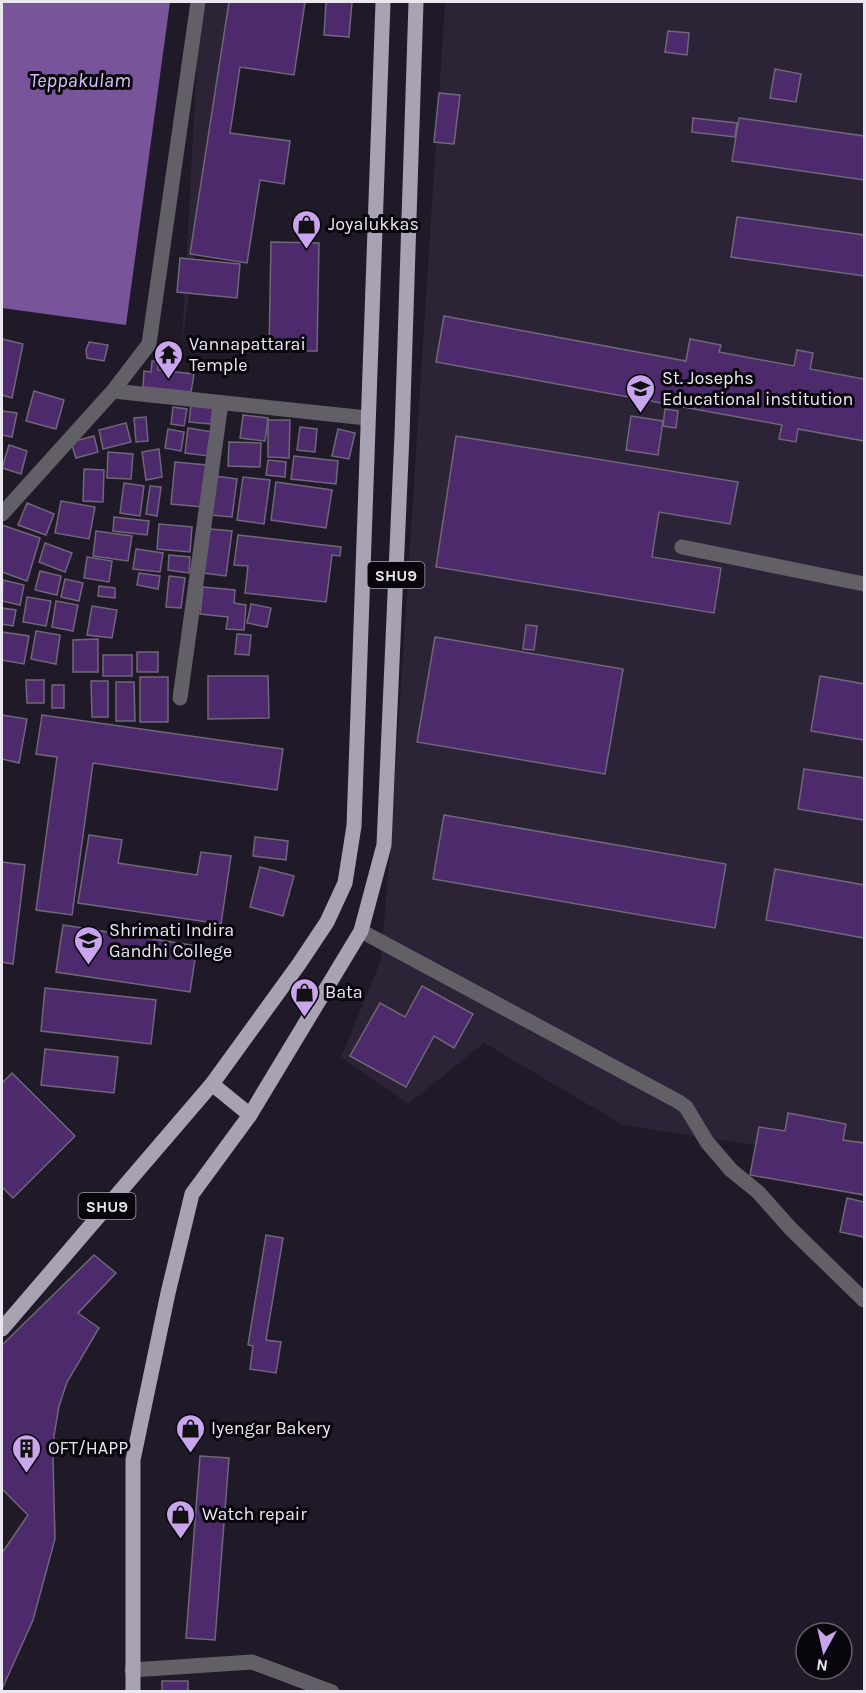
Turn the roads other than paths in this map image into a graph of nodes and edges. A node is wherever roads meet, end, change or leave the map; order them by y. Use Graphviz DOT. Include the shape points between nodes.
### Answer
graph roads {
  1 [pos="198,2"];
  2 [pos="383,2"];
  3 [pos="416,2"];
  4 [pos="113,391"];
  5 [pos="221,403"];
  6 [pos="367,418"];
  7 [pos="2,514"];
  8 [pos="682,547"];
  9 [pos="864,584"];
  10 [pos="180,698"];
  11 [pos="362,931"];
  12 [pos="212,1084"];
  13 [pos="250,1114"];
  14 [pos="864,1300"];
  15 [pos="2,1329"];
  16 [pos="132,1670"];
  17 [pos="133,1692"];
  18 [pos="332,1692"];
  1 -- 4 [label="street" via="149,344"];
  2 -- 6 [label="main road, SHU9"];
  3 -- 11 [label="main road, SHU9" via="384,844"];
  4 -- 5 [label="street"];
  4 -- 7 [label="street"];
  5 -- 6 [label="street"];
  5 -- 10 [label="street"];
  6 -- 12 [label="main road, SHU9" via="354,826 345,883 316,939"];
  8 -- 9 [label="street"];
  11 -- 13 [label="main road, SHU9"];
  11 -- 14 [label="street" via="686,1107 707,1142 731,1170 758,1192"];
  12 -- 13 [label="main road"];
  12 -- 15 [label="main road, SHU9"];
  13 -- 16 [label="main road" via="192,1194 165,1305 133,1460"];
  16 -- 17 [label="main road"];
  16 -- 18 [label="street" via="252,1662"];
}
